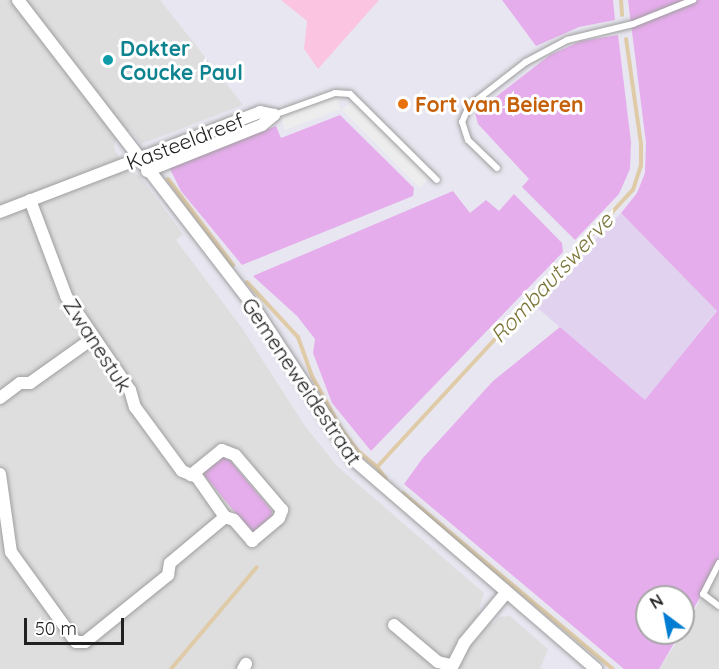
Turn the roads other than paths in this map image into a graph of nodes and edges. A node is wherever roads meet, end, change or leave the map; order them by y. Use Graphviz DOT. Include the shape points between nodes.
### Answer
graph roads {
  1 [pos="18,0"];
  2 [pos="693,0"];
  3 [pos="274,115"];
  4 [pos="137,159"];
  5 [pos="497,168"];
  6 [pos="147,171"];
  7 [pos="437,180"];
  8 [pos="30,200"];
  9 [pos="0,212"];
  10 [pos="93,338"];
  11 [pos="0,398"];
  12 [pos="0,474"];
  13 [pos="191,475"];
  14 [pos="225,517"];
  15 [pos="719,563"];
  16 [pos="505,594"];
  17 [pos="719,606"];
  18 [pos="394,626"];
  19 [pos="450,667"];
  20 [pos="596,669"];
  1 -- 4 [label="street"];
  2 -- 5 [label="lane" via="633,24 567,40 539,55 469,106 462,122 468,140"];
  3 -- 4 [label="street, Kasteeldreef" via="260,112"];
  3 -- 6 [label="street, Kasteeldreef" via="262,125"];
  3 -- 7 [label="lane" via="335,93 350,94"];
  4 -- 6 [label="street, Gemeneweidestraat"];
  4 -- 8 [label="street, Kasteeldreef"];
  6 -- 16 [label="street, Gemeneweidestraat" via="278,340 328,426 354,460"];
  8 -- 9 [label="street, Kasteeldreef"];
  8 -- 10 [label="street, Zwanestuk" via="66,296"];
  10 -- 11 [label="street" via="30,383 20,383"];
  10 -- 13 [label="street, Zwanestuk" via="130,390 135,407 182,471"];
  12 -- 14 [label="street" via="10,552 76,642 85,642 168,575 170,563"];
  13 -- 14 [label="street, Zwanestuk"];
  13 -- 14 [label="street, Zwanestuk" via="222,450 235,454 282,510 279,518 252,542 234,520"];
  15 -- 17 [label="lane" via="703,594"];
  16 -- 19 [label="street"];
  16 -- 20 [label="street, Gemeneweidestraat"];
  18 -- 19 [label="street" via="438,662"];
}
